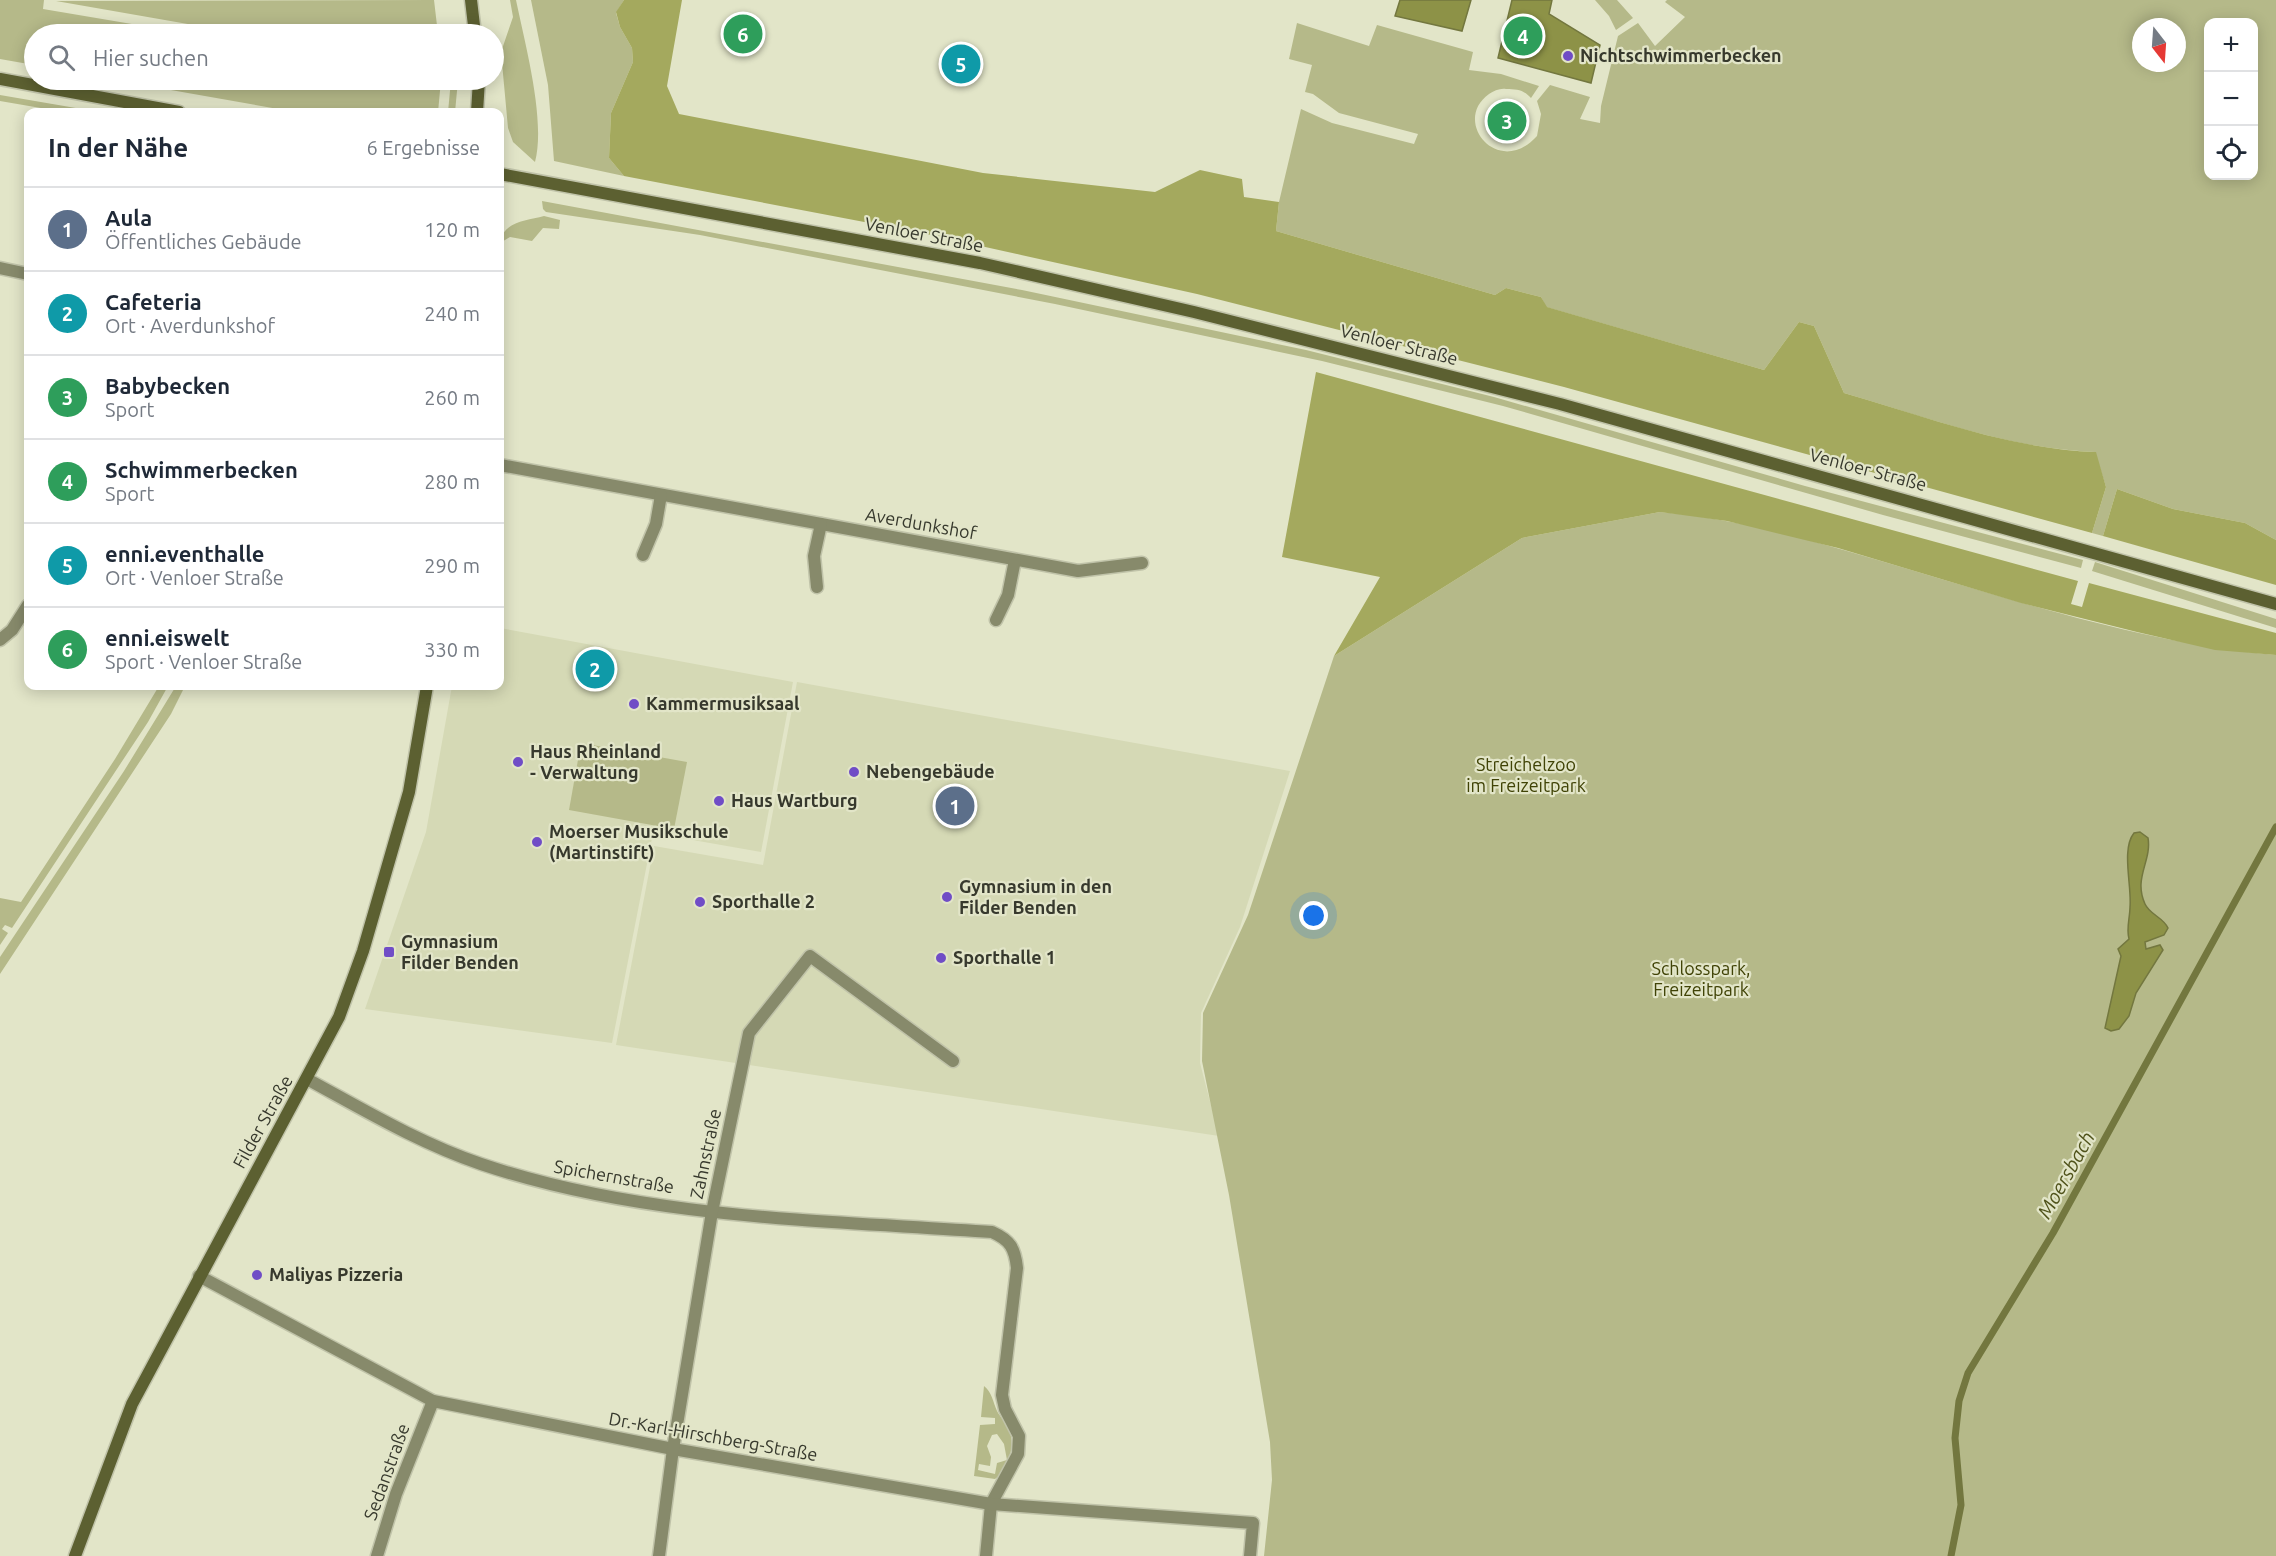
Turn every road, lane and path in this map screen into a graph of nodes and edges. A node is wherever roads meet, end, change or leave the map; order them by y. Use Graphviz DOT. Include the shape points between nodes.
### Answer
graph roads {
  1 [pos="471,0"];
  2 [pos="474,24"];
  3 [pos="0,79"];
  4 [pos="24,83"];
  5 [pos="60,90"];
  6 [pos="478,90"];
  7 [pos="157,108"];
  8 [pos="477,108"];
  9 [pos="504,175"];
  10 [pos="0,268"];
  11 [pos="24,273"];
  12 [pos="504,466"];
  13 [pos="661,495"];
  14 [pos="821,524"];
  15 [pos="643,555"];
  16 [pos="1015,560"];
  17 [pos="1142,563"];
  18 [pos="817,587"];
  19 [pos="2276,604"];
  20 [pos="24,611"];
  21 [pos="996,620"];
  22 [pos="0,640"];
  23 [pos="426,690"];
  24 [pos="952,1061"];
  25 [pos="307,1079"];
  26 [pos="712,1212"];
  27 [pos="199,1276"];
  28 [pos="433,1401"];
  29 [pos="673,1449"];
  30 [pos="991,1504"];
  31 [pos="75,1556"];
  32 [pos="377,1556"];
  33 [pos="659,1556"];
  34 [pos="986,1556"];
  35 [pos="1250,1556"];
  1 -- 2 [label="main road"];
  3 -- 4 [label="main road"];
  5 -- 7 [label="main road"];
  6 -- 8 [label="main road"];
  9 -- 19 [label="main road, Venloer Straße" via="980,263 1194,312 1560,404"];
  10 -- 11 [label="street"];
  12 -- 13 [label="street, Averdunkshof"];
  13 -- 14 [label="street, Averdunkshof"];
  13 -- 15 [label="street" via="656,524"];
  14 -- 16 [label="street, Averdunkshof"];
  14 -- 18 [label="street" via="814,556"];
  16 -- 17 [label="street, Averdunkshof" via="1078,571"];
  16 -- 21 [label="street" via="1008,594"];
  20 -- 22 [label="street"];
  23 -- 25 [label="main road, Filder Straße" via="409,792 366,941 339,1017"];
  24 -- 26 [label="street, Zahnstraße" via="810,956 749,1033"];
  25 -- 26 [label="street, Spichernstraße" via="411,1136 481,1163 549,1184"];
  25 -- 27 [label="main road, Filder Straße"];
  26 -- 29 [label="street, Zahnstraße"];
  26 -- 30 [label="street, Spichernstraße" via="992,1232 1006,1239 1015,1251 1017,1268 1002,1395 1019,1437 1018,1454"];
  27 -- 28 [label="street, Dr.-Karl-Hirschberg-Straße"];
  27 -- 31 [label="main road, Filder Straße" via="132,1404"];
  28 -- 29 [label="street, Dr.-Karl-Hirschberg-Straße"];
  28 -- 32 [label="street, Sedanstraße" via="396,1494"];
  29 -- 30 [label="street, Dr.-Karl-Hirschberg-Straße"];
  29 -- 33 [label="street, Zahnstraße"];
  30 -- 34 [label="street"];
  30 -- 35 [label="street, Dr.-Karl-Hirschberg-Straße" via="1253,1523"];
}
